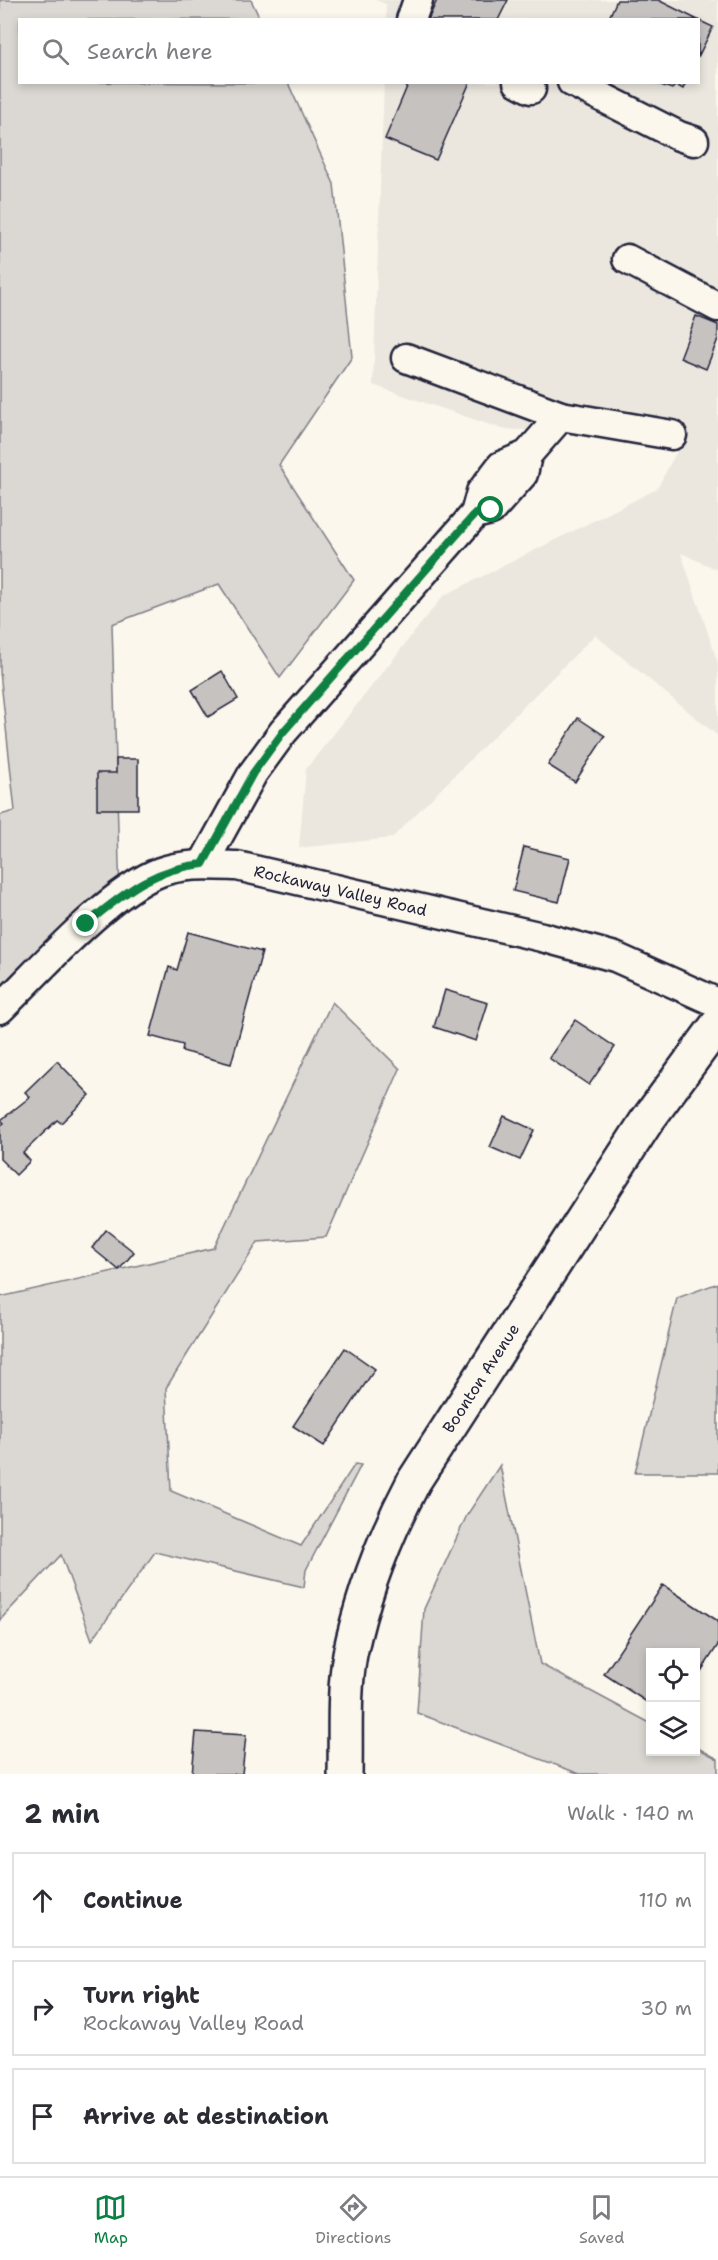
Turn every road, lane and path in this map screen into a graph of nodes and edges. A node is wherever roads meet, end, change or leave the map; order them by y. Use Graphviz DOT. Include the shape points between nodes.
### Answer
graph roads {
  1 [pos="418,0"];
  2 [pos="412,18"];
  3 [pos="576,84"];
  4 [pos="694,141"];
  5 [pos="627,259"];
  6 [pos="718,307"];
  7 [pos="406,358"];
  8 [pos="561,416"];
  9 [pos="672,435"];
  10 [pos="203,864"];
  11 [pos="718,1004"];
  12 [pos="0,1009"];
  13 [pos="718,1024"];
  14 [pos="345,1774"];
  1 -- 2 [label="street"];
  3 -- 4 [label="street"];
  5 -- 6 [label="street"];
  7 -- 8 [label="street"];
  8 -- 9 [label="street"];
  8 -- 10 [label="street" via="526,455 501,466 481,492 475,514 283,732 253,773"];
  10 -- 11 [label="street, Rockaway Valley Road" via="237,866 542,937 615,957"];
  10 -- 12 [label="street, Rockaway Valley Road" via="159,873 134,886 86,924"];
  13 -- 14 [label="main road, Boonton Avenue" via="646,1122 414,1481 388,1530 368,1583 350,1655"];
}
